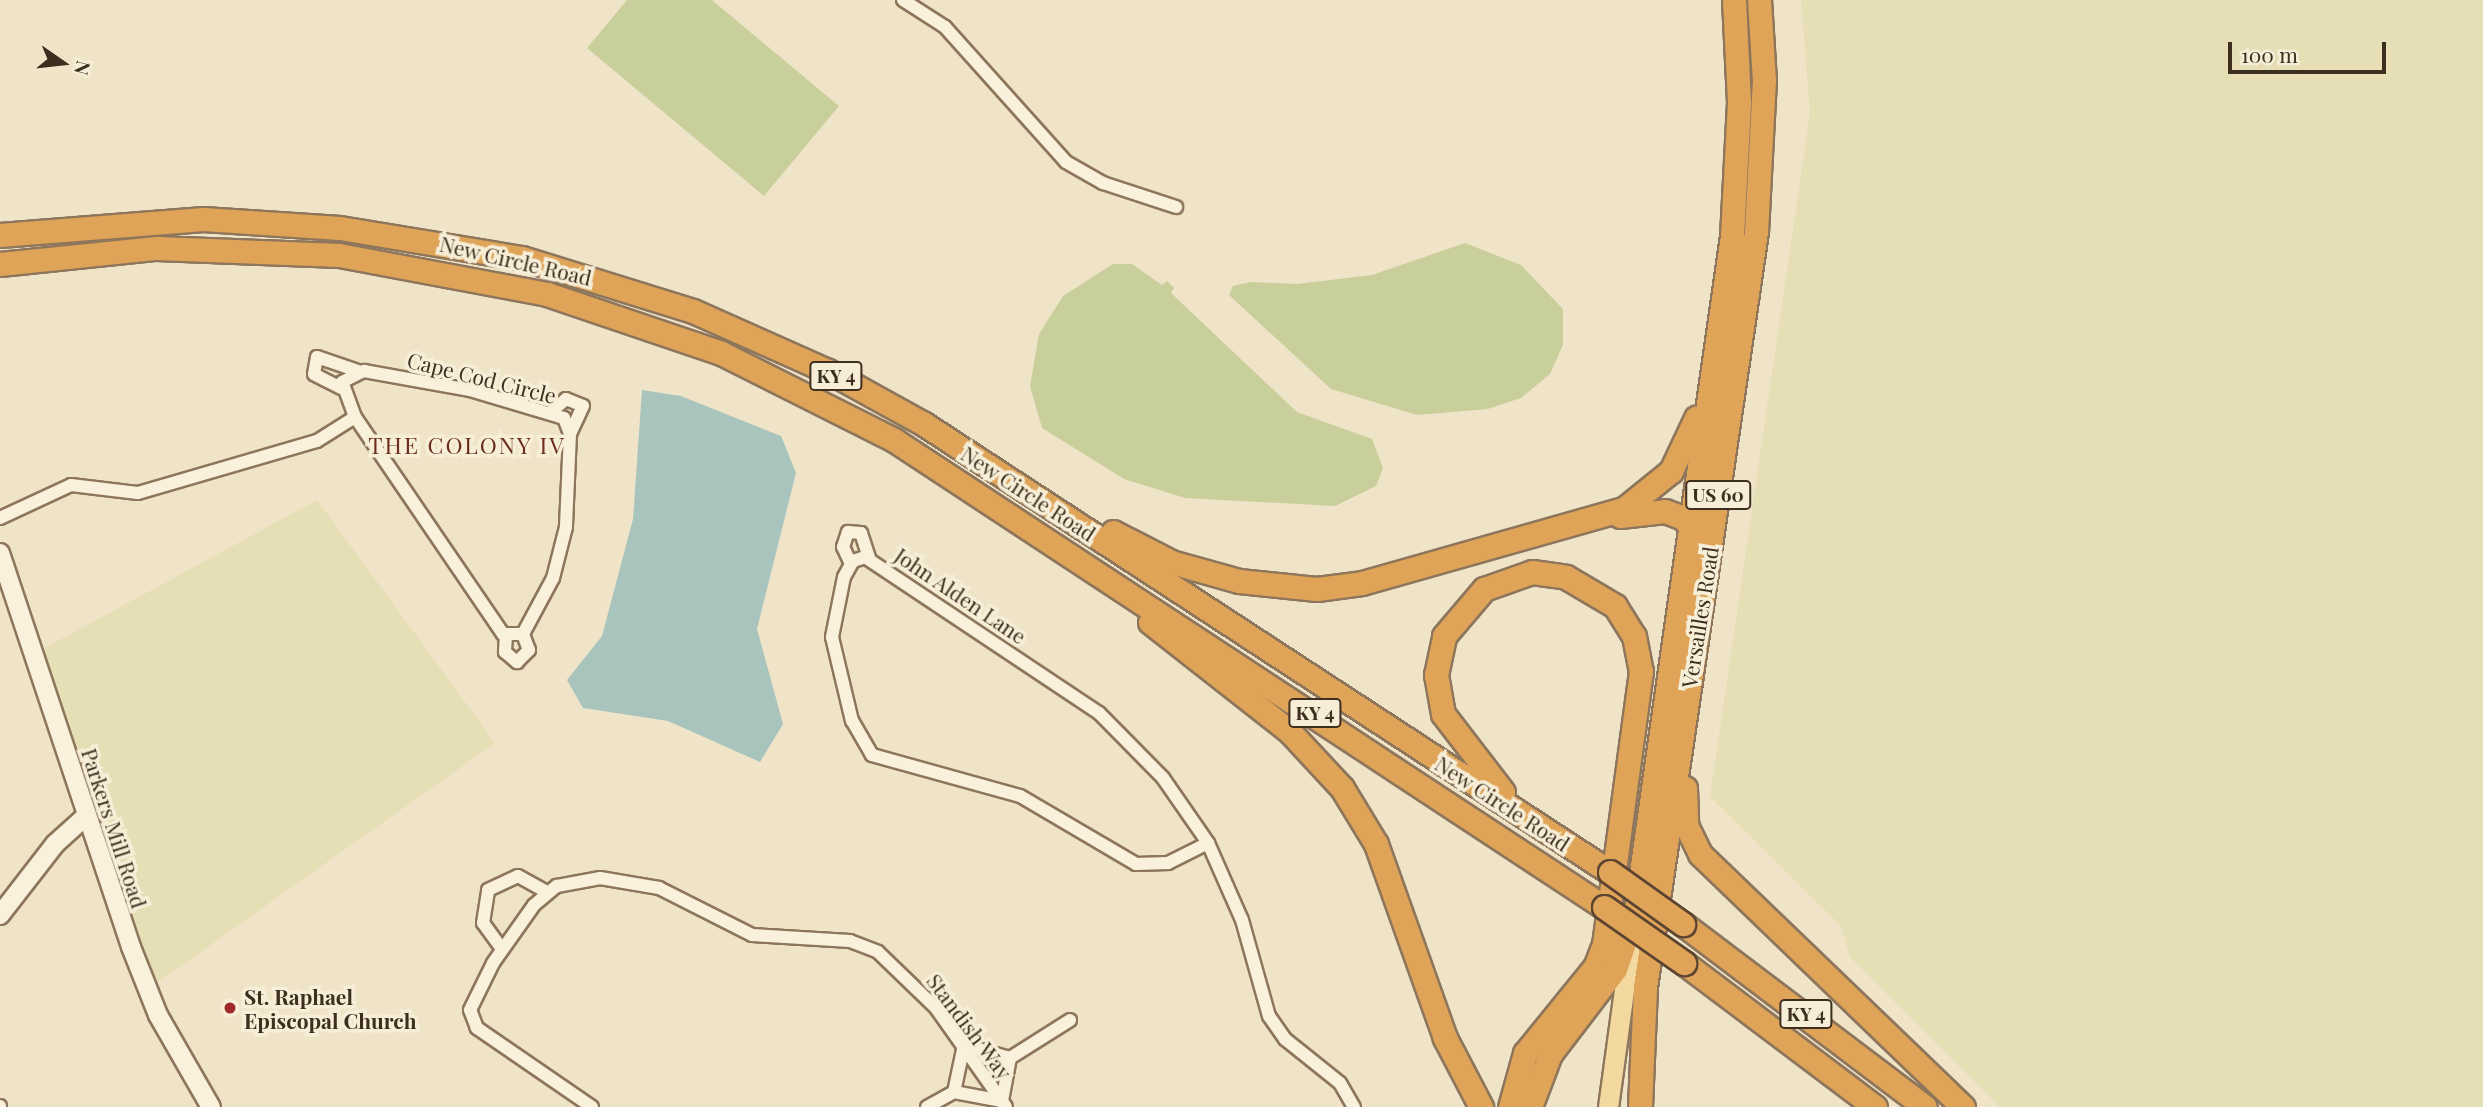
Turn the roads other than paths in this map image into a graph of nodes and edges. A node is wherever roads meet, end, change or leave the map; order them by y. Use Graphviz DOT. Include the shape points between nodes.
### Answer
graph roads {
  1 [pos="903,0"];
  2 [pos="1734,0"];
  3 [pos="1759,0"];
  4 [pos="1175,207"];
  5 [pos="0,235"];
  6 [pos="0,264"];
  7 [pos="1724,299"];
  8 [pos="358,371"];
  9 [pos="341,388"];
  10 [pos="553,410"];
  11 [pos="355,417"];
  12 [pos="570,434"];
  13 [pos="986,465"];
  14 [pos="0,518"];
  15 [pos="1597,519"];
  16 [pos="1023,523"];
  17 [pos="1691,525"];
  18 [pos="0,553"];
  19 [pos="1710,553"];
  20 [pos="869,558"];
  21 [pos="851,564"];
  22 [pos="1702,600"];
  23 [pos="523,634"];
  24 [pos="506,636"];
  25 [pos="86,816"];
  26 [pos="1562,841"];
  27 [pos="1208,843"];
  28 [pos="547,892"];
  29 [pos="1636,908"];
  30 [pos="0,915"];
  31 [pos="502,949"];
  32 [pos="1645,987"];
  33 [pos="1747,1009"];
  34 [pos="1070,1020"];
  35 [pos="964,1045"];
  36 [pos="1010,1058"];
  37 [pos="954,1092"];
  38 [pos="1004,1104"];
  39 [pos="211,1107"];
  40 [pos="592,1107"];
  41 [pos="928,1107"];
  42 [pos="1354,1107"];
  43 [pos="1481,1107"];
  44 [pos="1510,1107"];
  45 [pos="1530,1107"];
  46 [pos="1608,1107"];
  47 [pos="1628,1107"];
  48 [pos="1640,1107"];
  49 [pos="1851,1107"];
  50 [pos="1875,1107"];
  51 [pos="1925,1107"];
  52 [pos="1963,1107"];
  1 -- 4 [label="street" via="945,27 1066,162"];
  2 -- 7 [label="highway, Versailles Road / US 60" via="1739,103"];
  3 -- 19 [label="highway, Versailles Road / US 60" via="1764,81 1756,232"];
  5 -- 13 [label="highway, New Circle Road / KY 4" via="143,221 260,221 398,235 522,258 653,297 779,347 924,424"];
  6 -- 16 [label="highway, New Circle Road / KY 4" via="156,248 235,248 393,262 547,294 666,331 806,392"];
  7 -- 15 [label="highway" via="1694,427 1680,458 1641,499"];
  7 -- 17 [label="highway, Versailles Road / US 60"];
  8 -- 9 [label="street"];
  8 -- 9 [label="street, Cape Cod Circle" via="317,356 314,374"];
  8 -- 10 [label="street, Cape Cod Circle"];
  9 -- 11 [label="street"];
  10 -- 12 [label="street, Cape Cod Circle"];
  10 -- 12 [label="street" via="566,399 583,406"];
  11 -- 14 [label="street" via="317,441 138,493 71,485"];
  11 -- 24 [label="street"];
  12 -- 23 [label="street" via="562,545 540,609"];
  13 -- 15 [label="highway" via="1171,562 1281,587 1362,583"];
  13 -- 26 [label="highway, New Circle Road / KY 4"];
  15 -- 17 [label="highway" via="1665,511"];
  16 -- 33 [label="highway, New Circle Road / KY 4, bridge" via="1604,907"];
  16 -- 43 [label="highway" via="1289,731 1342,788 1376,844 1446,1038"];
  17 -- 19 [label="highway"];
  17 -- 29 [label="highway, Versailles Road / US 60"];
  18 -- 25 [label="main road, Parkers Mill Road"];
  19 -- 22 [label="highway, Versailles Road / US 60"];
  20 -- 21 [label="street, John Alden Lane"];
  20 -- 21 [label="street" via="861,533 848,532 843,547"];
  20 -- 27 [label="street, John Alden Lane" via="1099,713 1163,778"];
  21 -- 27 [label="street" via="832,623 833,652 860,741 872,755 1020,796 1136,864 1168,863"];
  22 -- 32 [label="highway, Versailles Road / US 60"];
  22 -- 52 [label="highway" via="1684,797 1689,836 1718,872"];
  23 -- 24 [label="street"];
  23 -- 24 [label="street" via="529,650 517,662 505,652"];
  25 -- 30 [label="main road" via="55,844"];
  25 -- 39 [label="main road, Parkers Mill Road" via="147,990"];
  26 -- 44 [label="highway" via="1475,762 1454,734 1438,696 1438,657 1454,619 1484,589 1532,572 1566,577 1600,593 1630,629 1641,671 1620,853 1601,955 1525,1053"];
  26 -- 51 [label="highway, New Circle Road / KY 4, bridge" via="1683,924"];
  27 -- 42 [label="street, John Alden Lane" via="1242,920 1269,1016 1292,1046 1340,1083"];
  28 -- 31 [label="street"];
  28 -- 31 [label="street" via="518,876 488,890 483,923"];
  28 -- 35 [label="street, Standish Way" via="584,879 629,881 673,894 752,935 863,944 912,979"];
  29 -- 45 [label="highway" via="1615,969 1550,1054"];
  29 -- 46 [label="main road, Versailles Road / US 60"];
  31 -- 40 [label="street" via="470,1019"];
  32 -- 47 [label="main road, Versailles Road / US 60"];
  32 -- 48 [label="highway"];
  33 -- 49 [label="highway" via="1827,1076"];
  33 -- 50 [label="highway, New Circle Road / KY 4"];
  34 -- 36 [label="street"];
  35 -- 36 [label="street"];
  35 -- 37 [label="street"];
  35 -- 38 [label="street, Standish Way"];
  36 -- 38 [label="street"];
  37 -- 38 [label="street"];
  37 -- 41 [label="street"];
}
